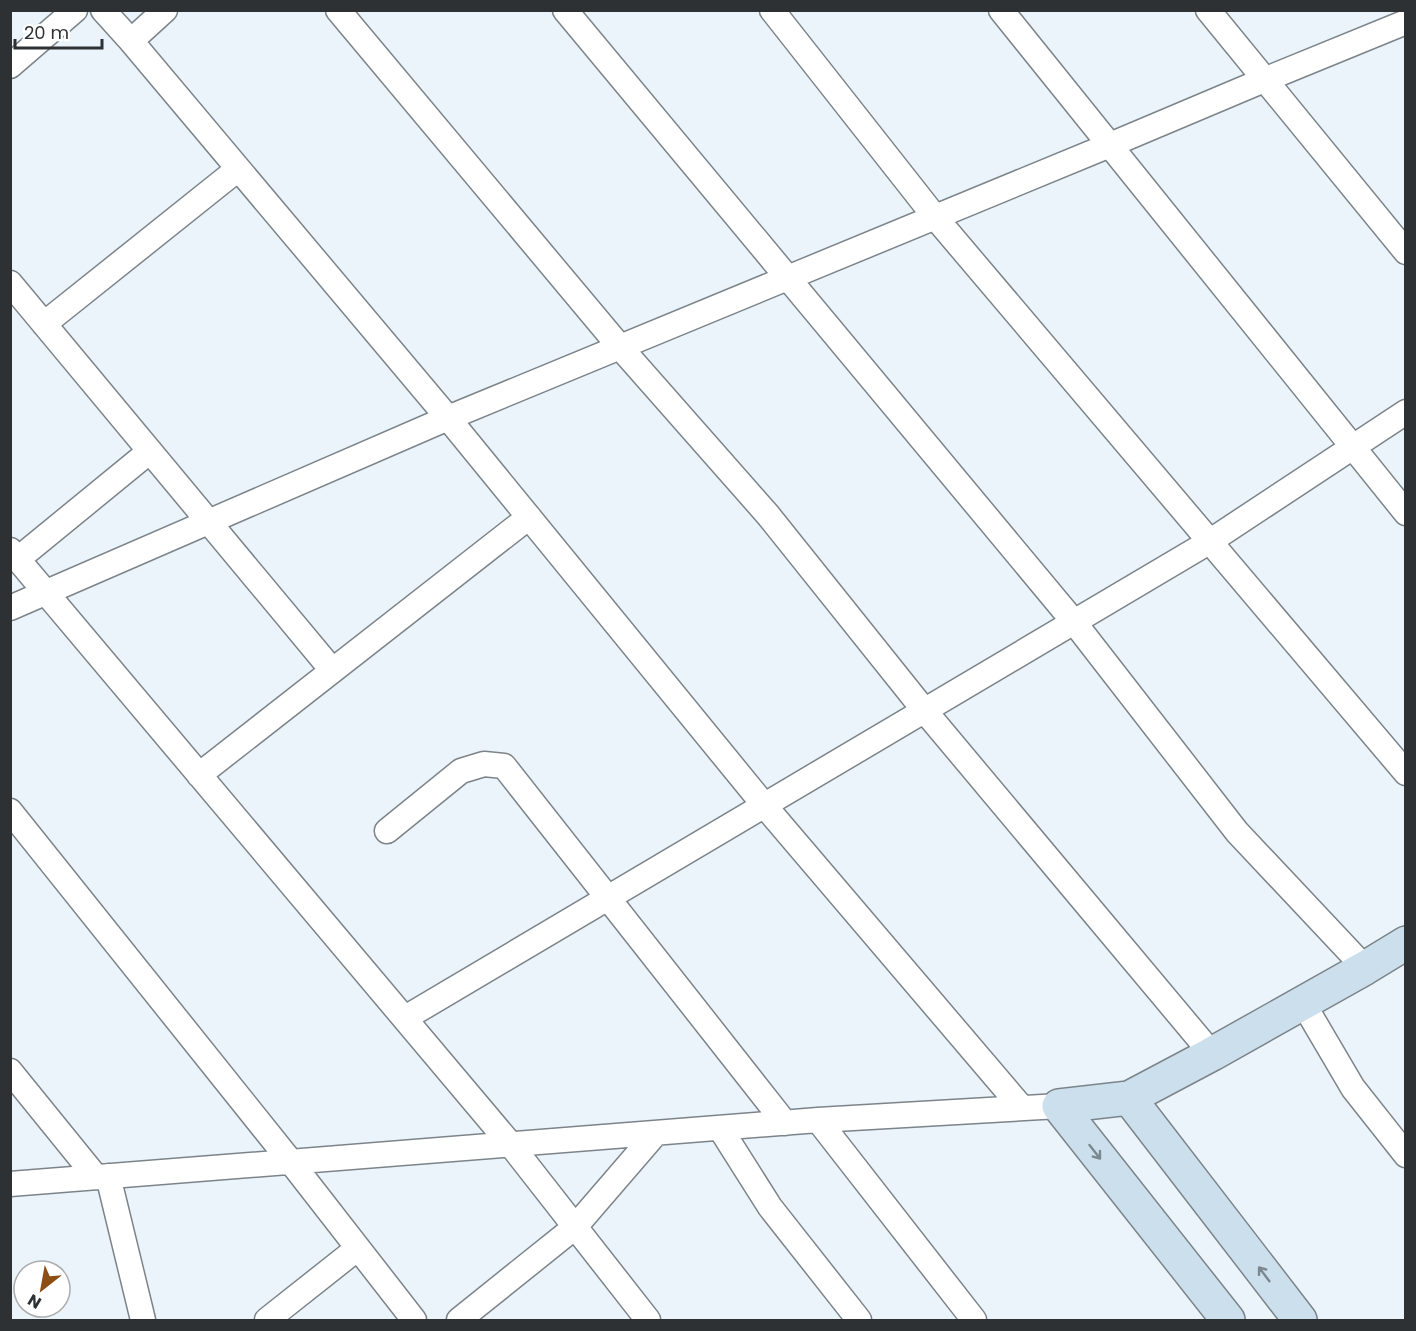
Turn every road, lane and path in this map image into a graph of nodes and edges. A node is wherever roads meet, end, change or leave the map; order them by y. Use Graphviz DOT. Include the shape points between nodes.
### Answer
graph roads {
  1 [pos="75,10"];
  2 [pos="103,10"];
  3 [pos="165,10"];
  4 [pos="338,10"];
  5 [pos="565,10"];
  6 [pos="771,10"];
  7 [pos="1001,10"];
  8 [pos="1208,10"];
  9 [pos="1406,22"];
  10 [pos="131,41"];
  11 [pos="10,66"];
  12 [pos="1264,80"];
  13 [pos="1110,145"];
  14 [pos="238,169"];
  15 [pos="935,217"];
  16 [pos="1406,252"];
  17 [pos="788,277"];
  18 [pos="10,283"];
  19 [pos="44,324"];
  20 [pos="620,347"];
  21 [pos="1406,412"];
  22 [pos="448,418"];
  23 [pos="1353,447"];
  24 [pos="150,451"];
  25 [pos="1406,513"];
  26 [pos="529,517"];
  27 [pos="209,522"];
  28 [pos="1209,542"];
  29 [pos="14,555"];
  30 [pos="46,592"];
  31 [pos="10,608"];
  32 [pos="1074,622"];
  33 [pos="333,670"];
  34 [pos="924,710"];
  35 [pos="1406,774"];
  36 [pos="199,775"];
  37 [pos="764,805"];
  38 [pos="10,811"];
  39 [pos="387,831"];
  40 [pos="608,898"];
  41 [pos="1406,943"];
  42 [pos="1365,968"];
  43 [pos="1303,1003"];
  44 [pos="405,1018"];
  45 [pos="1212,1054"];
  46 [pos="10,1071"];
  47 [pos="1129,1098"];
  48 [pos="1059,1106"];
  49 [pos="1022,1108"];
  50 [pos="818,1120"];
  51 [pos="784,1123"];
  52 [pos="720,1128"];
  53 [pos="656,1133"];
  54 [pos="511,1145"];
  55 [pos="1406,1155"];
  56 [pos="291,1162"];
  57 [pos="102,1176"];
  58 [pos="10,1184"];
  59 [pos="575,1227"];
  60 [pos="358,1248"];
  61 [pos="143,1320"];
  62 [pos="267,1320"];
  63 [pos="414,1320"];
  64 [pos="459,1320"];
  65 [pos="648,1320"];
  66 [pos="859,1320"];
  67 [pos="974,1320"];
  68 [pos="1228,1320"];
  69 [pos="1300,1320"];
  1 -- 11 [label="street"];
  2 -- 10 [label="street"];
  3 -- 10 [label="street"];
  4 -- 20 [label="street"];
  5 -- 17 [label="street"];
  6 -- 15 [label="street"];
  7 -- 13 [label="street"];
  8 -- 12 [label="street"];
  9 -- 12 [label="street"];
  10 -- 14 [label="street"];
  12 -- 13 [label="street"];
  12 -- 16 [label="street"];
  13 -- 15 [label="street"];
  13 -- 23 [label="street"];
  14 -- 19 [label="street"];
  14 -- 22 [label="street"];
  15 -- 17 [label="street"];
  15 -- 28 [label="street"];
  17 -- 20 [label="street"];
  17 -- 32 [label="street"];
  18 -- 19 [label="street"];
  19 -- 24 [label="street"];
  20 -- 22 [label="street"];
  20 -- 34 [label="street" via="768,515"];
  21 -- 23 [label="street"];
  22 -- 26 [label="street"];
  22 -- 27 [label="street"];
  23 -- 25 [label="street"];
  23 -- 28 [label="street"];
  24 -- 27 [label="street"];
  24 -- 29 [label="street"];
  26 -- 33 [label="street"];
  26 -- 37 [label="street"];
  27 -- 30 [label="street"];
  27 -- 33 [label="street"];
  28 -- 32 [label="street"];
  28 -- 35 [label="street"];
  29 -- 30 [label="street"];
  30 -- 31 [label="street"];
  30 -- 36 [label="street"];
  32 -- 34 [label="street"];
  32 -- 42 [label="street" via="1237,832"];
  33 -- 36 [label="street"];
  34 -- 37 [label="street"];
  34 -- 45 [label="street"];
  36 -- 44 [label="street"];
  37 -- 40 [label="street"];
  37 -- 49 [label="street"];
  38 -- 56 [label="street"];
  39 -- 40 [label="street" via="461,771 484,764 504,766"];
  40 -- 44 [label="street"];
  40 -- 51 [label="street"];
  41 -- 42 [label="street"];
  42 -- 43 [label="street"];
  43 -- 45 [label="street"];
  43 -- 55 [label="street" via="1353,1088"];
  44 -- 54 [label="street"];
  45 -- 47 [label="street"];
  46 -- 57 [label="street"];
  47 -- 48 [label="street"];
  69 -- 47 [label="street, one-way"];
  48 -- 49 [label="street"];
  48 -- 68 [label="street, one-way"];
  49 -- 50 [label="street"];
  50 -- 51 [label="street"];
  50 -- 67 [label="street"];
  51 -- 52 [label="street"];
  52 -- 53 [label="street"];
  52 -- 66 [label="street" via="770,1207"];
  53 -- 54 [label="street"];
  53 -- 59 [label="street"];
  54 -- 56 [label="street"];
  54 -- 59 [label="street"];
  56 -- 57 [label="street"];
  56 -- 60 [label="street"];
  57 -- 58 [label="street"];
  57 -- 61 [label="street"];
  59 -- 64 [label="street"];
  59 -- 65 [label="street"];
  60 -- 62 [label="street"];
  60 -- 63 [label="street"];
}
